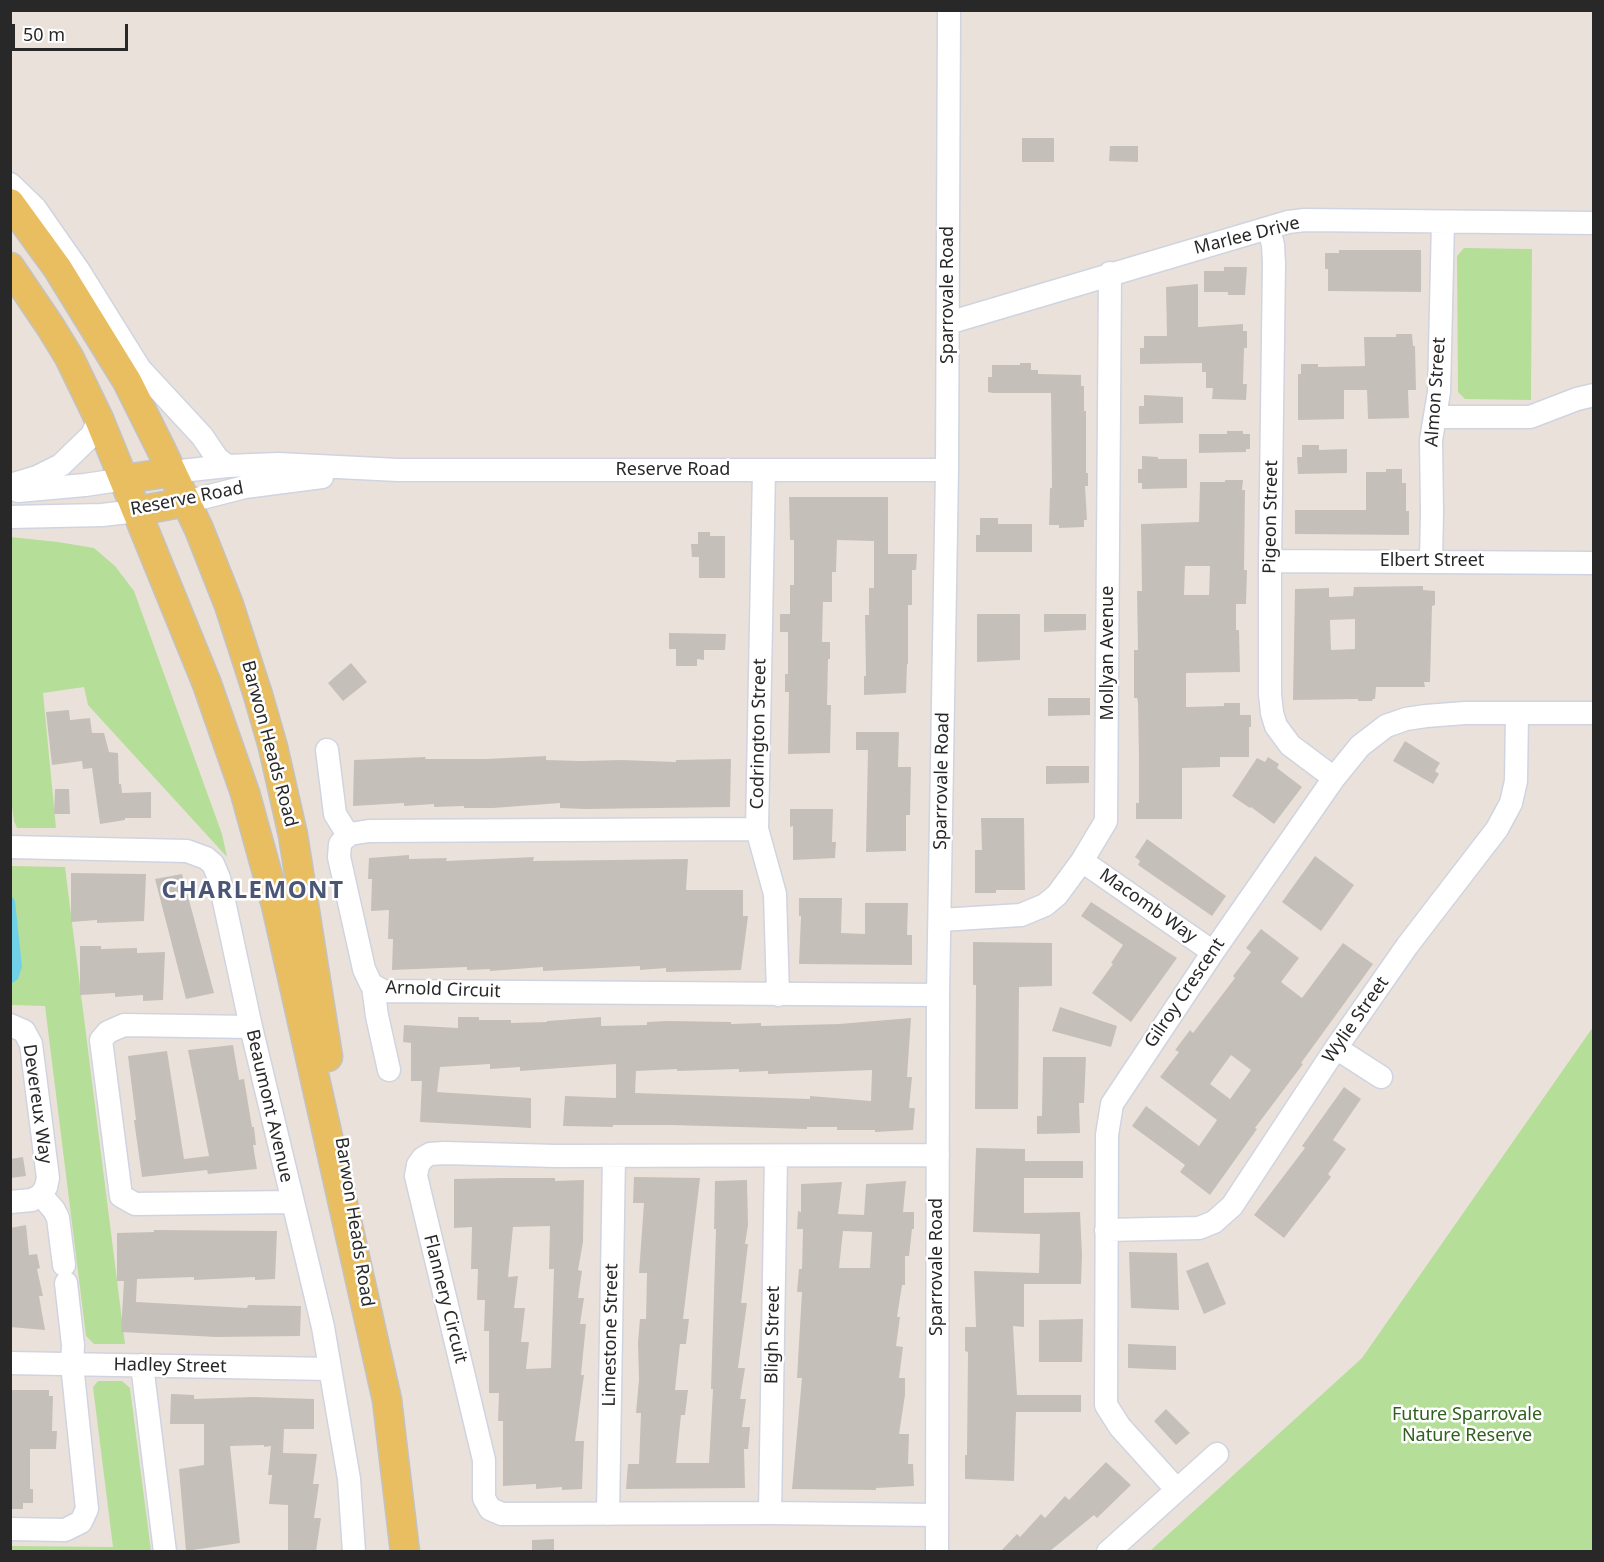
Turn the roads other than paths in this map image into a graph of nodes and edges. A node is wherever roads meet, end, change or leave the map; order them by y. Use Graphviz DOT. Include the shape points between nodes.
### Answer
graph roads {
  1 [pos="949,10"];
  2 [pos="10,184"];
  3 [pos="10,203"];
  4 [pos="1443,222"];
  5 [pos="1593,223"];
  6 [pos="1269,229"];
  7 [pos="10,267"];
  8 [pos="1110,273"];
  9 [pos="948,322"];
  10 [pos="1593,395"];
  11 [pos="1435,417"];
  12 [pos="99,419"];
  13 [pos="227,466"];
  14 [pos="398,470"];
  15 [pos="947,470"];
  16 [pos="764,471"];
  17 [pos="172,472"];
  18 [pos="125,479"];
  19 [pos="10,484"];
  20 [pos="10,492"];
  21 [pos="186,502"];
  22 [pos="137,511"];
  23 [pos="10,517"];
  24 [pos="1270,561"];
  25 [pos="1431,561"];
  26 [pos="1593,562"];
  27 [pos="1517,713"];
  28 [pos="1593,713"];
  29 [pos="327,750"];
  30 [pos="1334,778"];
  31 [pos="757,829"];
  32 [pos="348,835"];
  33 [pos="10,847"];
  34 [pos="1082,861"];
  35 [pos="940,920"];
  36 [pos="1213,952"];
  37 [pos="373,986"];
  38 [pos="778,995"];
  39 [pos="938,995"];
  40 [pos="10,1025"];
  41 [pos="251,1027"];
  42 [pos="1336,1048"];
  43 [pos="389,1070"];
  44 [pos="1381,1077"];
  45 [pos="938,1155"];
  46 [pos="614,1156"];
  47 [pos="776,1157"];
  48 [pos="41,1195"];
  49 [pos="10,1202"];
  50 [pos="291,1202"];
  51 [pos="1106,1230"];
  52 [pos="372,1338"];
  53 [pos="10,1363"];
  54 [pos="72,1364"];
  55 [pos="142,1365"];
  56 [pos="330,1368"];
  57 [pos="1217,1454"];
  58 [pos="1177,1490"];
  59 [pos="770,1513"];
  60 [pos="608,1514"];
  61 [pos="936,1515"];
  62 [pos="10,1529"];
  63 [pos="165,1551"];
  64 [pos="354,1551"];
  65 [pos="403,1551"];
  66 [pos="937,1551"];
  67 [pos="1108,1551"];
  1 -- 9 [label="street, Sparrovale Road"];
  2 -- 13 [label="street" via="40,215 140,369"];
  3 -- 17 [label="main road, Barwon Heads Road" via="58,269 106,346"];
  4 -- 5 [label="street, Marlee Drive"];
  4 -- 6 [label="street, Marlee Drive" via="1305,220"];
  4 -- 11 [label="street, Almon Street"];
  6 -- 8 [label="street, Marlee Drive"];
  6 -- 24 [label="street, Pigeon Street" via="1274,263"];
  7 -- 12 [label="main road, Barwon Heads Road" via="55,334"];
  8 -- 9 [label="street, Marlee Drive"];
  8 -- 34 [label="street, Mollyan Avenue" via="1107,816"];
  9 -- 15 [label="street, Sparrovale Road"];
  10 -- 11 [label="street" via="1530,417"];
  11 -- 25 [label="street, Almon Street" via="1431,440"];
  12 -- 18 [label="main road, Barwon Heads Road"];
  12 -- 19 [label="street" via="92,435 61,465"];
  13 -- 14 [label="street, Reserve Road" via="278,464"];
  13 -- 17 [label="street, Reserve Road"];
  14 -- 16 [label="street, Reserve Road"];
  14 -- 21 [label="street, Reserve Road" via="254,486"];
  15 -- 16 [label="street, Reserve Road"];
  15 -- 35 [label="street, Sparrovale Road"];
  16 -- 31 [label="street, Codrington Street"];
  17 -- 18 [label="main road, Reserve Road"];
  17 -- 21 [label="main road, Barwon Heads Road"];
  18 -- 20 [label="street, Reserve Road"];
  18 -- 22 [label="main road, Barwon Heads Road"];
  21 -- 22 [label="main road, Reserve Road"];
  21 -- 52 [label="main road, Barwon Heads Road" via="243,647 273,747 293,835"];
  22 -- 23 [label="street, Reserve Road"];
  22 -- 52 [label="main road, Barwon Heads Road" via="220,718 253,818 276,905"];
  24 -- 25 [label="street, Elbert Street"];
  24 -- 30 [label="street, Pigeon Street" via="1272,713 1290,745"];
  25 -- 26 [label="street, Elbert Street"];
  27 -- 28 [label="street, Gilroy Crescent"];
  27 -- 30 [label="street, Gilroy Crescent" via="1426,716 1396,722 1360,746"];
  27 -- 42 [label="street, Wylie Street" via="1516,781 1511,803 1497,829 1407,946"];
  29 -- 32 [label="street" via="335,814"];
  30 -- 36 [label="street, Gilroy Crescent"];
  31 -- 32 [label="street" via="377,831"];
  31 -- 38 [label="street, Codrington Street" via="775,894"];
  32 -- 37 [label="street, Arnold Circuit" via="340,844 340,867 364,969"];
  33 -- 41 [label="street, Beaumont Avenue" via="187,851 206,858 219,878"];
  34 -- 35 [label="street, Mollyan Avenue" via="1057,895 1034,911"];
  34 -- 36 [label="street, Macomb Way"];
  35 -- 39 [label="street, Sparrovale Road"];
  36 -- 51 [label="street, Gilroy Crescent" via="1112,1104 1107,1135"];
  37 -- 38 [label="street, Arnold Circuit" via="387,992"];
  37 -- 43 [label="street"];
  38 -- 39 [label="street, Arnold Circuit"];
  39 -- 45 [label="street, Sparrovale Road"];
  40 -- 48 [label="street, Devereux Way" via="24,1031 31,1044 48,1178"];
  41 -- 50 [label="street, Beaumont Avenue"];
  41 -- 50 [label="street" via="124,1026 108,1032 101,1040 121,1196 135,1204"];
  42 -- 44 [label="street"];
  42 -- 51 [label="street, Wylie Street" via="1227,1213 1199,1228"];
  45 -- 47 [label="street, Flannery Circuit"];
  45 -- 61 [label="street, Sparrovale Road"];
  46 -- 47 [label="street, Flannery Circuit"];
  46 -- 60 [label="street, Limestone Street"];
  46 -- 60 [label="street, Flannery Circuit" via="438,1153 422,1159 416,1174 484,1460 484,1498 490,1509 502,1514"];
  47 -- 59 [label="street, Bligh Street"];
  48 -- 49 [label="street"];
  48 -- 54 [label="street" via="58,1218"];
  50 -- 56 [label="street, Beaumont Avenue"];
  51 -- 58 [label="street, Gilroy Crescent" via="1106,1406"];
  52 -- 65 [label="main road, Barwon Heads Road" via="387,1400"];
  53 -- 54 [label="street, Hadley Street"];
  54 -- 55 [label="street, Hadley Street"];
  54 -- 62 [label="street" via="87,1509 81,1521 65,1530"];
  55 -- 56 [label="street, Hadley Street"];
  55 -- 63 [label="street"];
  56 -- 64 [label="street, Beaumont Avenue" via="349,1479"];
  57 -- 58 [label="street"];
  58 -- 67 [label="street"];
  59 -- 60 [label="street, Flannery Circuit"];
  59 -- 61 [label="street, Flannery Circuit"];
  61 -- 66 [label="street, Sparrovale Road"];
}
